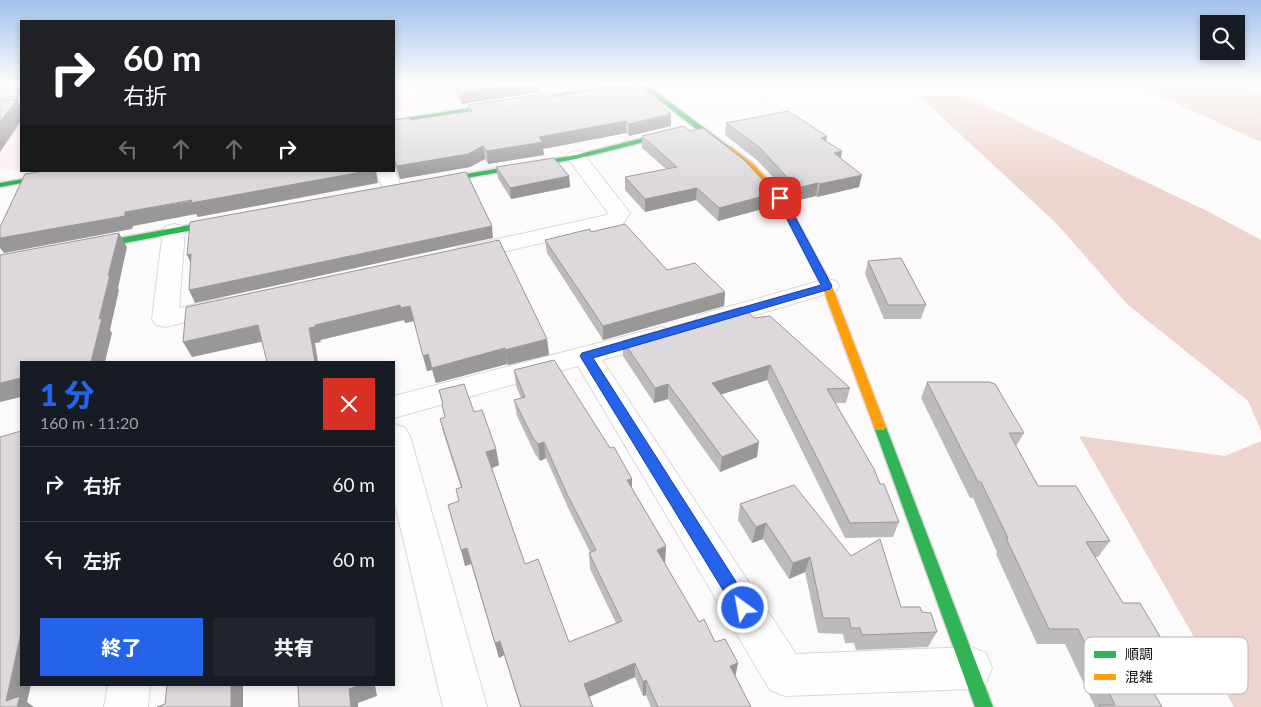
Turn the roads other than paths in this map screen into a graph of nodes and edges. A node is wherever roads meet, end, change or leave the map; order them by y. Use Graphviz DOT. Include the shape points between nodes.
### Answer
graph roads {
  1 [pos="432,116"];
  2 [pos="686,116"];
  3 [pos="395,122"];
  4 [pos="699,126"];
  5 [pos="576,157"];
  6 [pos="79,172"];
  7 [pos="421,183"];
  8 [pos="0,185"];
  9 [pos="240,218"];
  10 [pos="174,231"];
  11 [pos="77,249"];
  12 [pos="448,256"];
  13 [pos="827,286"];
  14 [pos="244,301"];
  15 [pos="586,356"];
  16 [pos="395,407"];
  17 [pos="395,440"];
  18 [pos="971,668"];
  19 [pos="129,686"];
  20 [pos="126,707"];
  21 [pos="465,707"];
  22 [pos="984,707"];
  1 -- 3 [label="street"];
  2 -- 4 [label="street"];
  4 -- 5 [label="street"];
  4 -- 13 [label="street" via="750,166 780,198"];
  5 -- 7 [label="street"];
  5 -- 12 [label="street" via="619,213 614,220"];
  6 -- 8 [label="street"];
  9 -- 10 [label="street"];
  10 -- 11 [label="street"];
  10 -- 14 [label="street" via="166,318"];
  13 -- 15 [label="street"];
  13 -- 18 [label="street"];
  15 -- 16 [label="street"];
  15 -- 18 [label="street" via="785,675"];
  17 -- 21 [label="street"];
  18 -- 22 [label="street"];
  19 -- 20 [label="street"];
}
